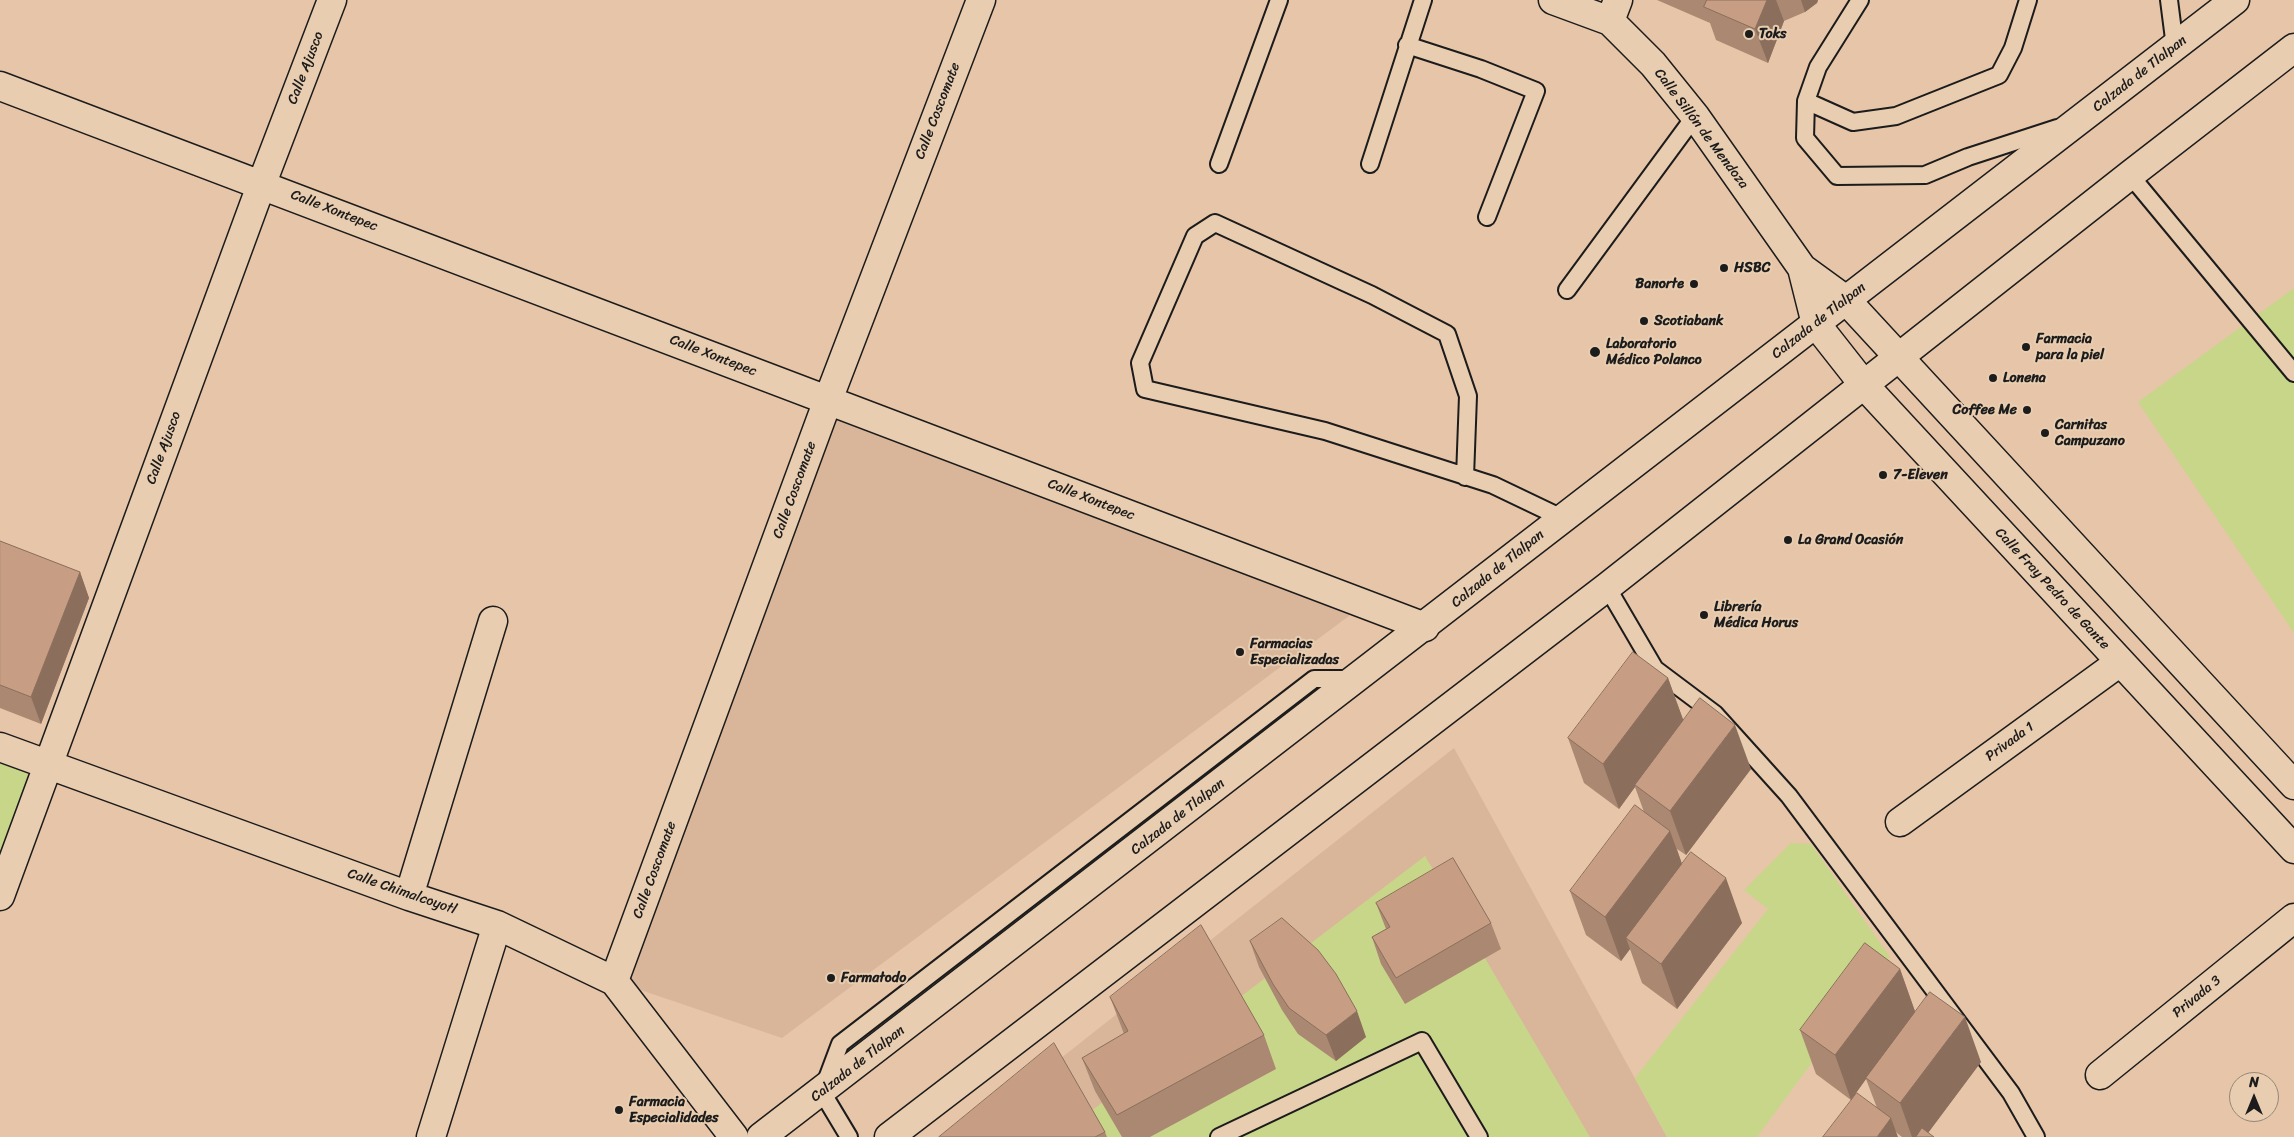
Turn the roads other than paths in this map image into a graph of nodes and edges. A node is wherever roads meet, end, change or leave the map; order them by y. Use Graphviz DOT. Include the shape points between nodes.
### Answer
graph roads {
  1 [pos="332,0"];
  2 [pos="981,0"];
  3 [pos="1279,0"];
  4 [pos="1423,0"];
  5 [pos="1553,0"];
  6 [pos="1860,0"];
  7 [pos="2028,0"];
  8 [pos="2169,0"];
  9 [pos="2236,0"];
  10 [pos="1614,11"];
  11 [pos="1407,45"];
  12 [pos="2175,47"];
  13 [pos="2294,48"];
  14 [pos="0,86"];
  15 [pos="1806,101"];
  16 [pos="1695,116"];
  17 [pos="2083,119"];
  18 [pos="1219,164"];
  19 [pos="1370,164"];
  20 [pos="2130,175"];
  21 [pos="262,183"];
  22 [pos="1488,217"];
  23 [pos="1802,268"];
  24 [pos="1568,290"];
  25 [pos="1846,300"];
  26 [pos="1816,324"];
  27 [pos="1898,357"];
  28 [pos="2294,372"];
  29 [pos="1864,385"];
  30 [pos="828,400"];
  31 [pos="1465,477"];
  32 [pos="1562,518"];
  33 [pos="1607,587"];
  34 [pos="493,620"];
  35 [pos="1425,627"];
  36 [pos="2120,662"];
  37 [pos="0,747"];
  38 [pos="48,765"];
  39 [pos="2294,786"];
  40 [pos="1900,822"];
  41 [pos="2294,849"];
  42 [pos="0,896"];
  43 [pos="409,896"];
  44 [pos="2294,918"];
  45 [pos="497,925"];
  46 [pos="614,981"];
  47 [pos="2100,1075"];
  48 [pos="822,1092"];
  49 [pos="431,1137"];
  50 [pos="734,1137"];
  51 [pos="761,1137"];
  52 [pos="849,1137"];
  53 [pos="889,1137"];
  54 [pos="1219,1137"];
  55 [pos="1479,1137"];
  56 [pos="2036,1137"];
  1 -- 21 [label="street, Calle Ajusco"];
  2 -- 30 [label="street, Calle Coscomate"];
  3 -- 18 [label="lane"];
  4 -- 11 [label="lane"];
  5 -- 10 [label="street, Calle Sillón de Mendoza"];
  6 -- 15 [label="lane" via="1818,67"];
  7 -- 15 [label="lane" via="2013,48 1999,75 1896,116 1870,120 1852,122"];
  8 -- 12 [label="lane"];
  9 -- 12 [label="street, Calzada de Tlalpan"];
  10 -- 16 [label="street, Calle Sillón de Mendoza"];
  11 -- 19 [label="lane"];
  11 -- 22 [label="lane" via="1481,69 1536,92"];
  12 -- 17 [label="street, Calzada de Tlalpan"];
  13 -- 20 [label="street"];
  14 -- 21 [label="street, Calle Xontepec"];
  15 -- 17 [label="lane" via="1805,138 1837,176 1925,175 1968,157"];
  16 -- 23 [label="street, Calle Sillón de Mendoza"];
  16 -- 24 [label="lane"];
  17 -- 25 [label="street, Calzada de Tlalpan"];
  20 -- 27 [label="street"];
  20 -- 28 [label="lane"];
  21 -- 30 [label="street, Calle Xontepec"];
  21 -- 38 [label="street, Calle Ajusco"];
  23 -- 25 [label="street, Calle Sillón de Mendoza"];
  23 -- 26 [label="street, Calle Sillón de Mendoza"];
  25 -- 26 [label="street, Calzada de Tlalpan"];
  25 -- 27 [label="street"];
  26 -- 29 [label="street, Calle Fray Pedro de Gante"];
  26 -- 32 [label="street, Calzada de Tlalpan"];
  27 -- 29 [label="street"];
  27 -- 39 [label="street"];
  29 -- 33 [label="street"];
  29 -- 36 [label="street, Calle Fray Pedro de Gante"];
  30 -- 35 [label="street, Calle Xontepec"];
  30 -- 46 [label="street, Calle Coscomate"];
  31 -- 31 [label="lane" via="1325,431 1145,389 1140,363 1195,236 1215,223 1372,294 1447,334 1468,396"];
  31 -- 32 [label="lane" via="1493,485"];
  32 -- 35 [label="street, Calzada de Tlalpan"];
  33 -- 53 [label="street"];
  33 -- 56 [label="lane" via="1655,668 1715,714 1789,796 2012,1094"];
  34 -- 43 [label="street"];
  35 -- 48 [label="street, Calzada de Tlalpan"];
  36 -- 40 [label="street, Privada 1"];
  36 -- 41 [label="street, Calle Fray Pedro de Gante"];
  37 -- 38 [label="street, Calle Chimalcoyotl"];
  38 -- 42 [label="street, Calle Ajusco"];
  38 -- 43 [label="street, Calle Chimalcoyotl"];
  43 -- 45 [label="street, Calle Chimalcoyotl"];
  44 -- 47 [label="street, Privada 3"];
  45 -- 46 [label="street, Calle Chimalcoyotl"];
  45 -- 49 [label="street"];
  46 -- 50 [label="street, Calle Chimalcoyotl"];
  48 -- 51 [label="street, Calzada de Tlalpan"];
  48 -- 52 [label="lane"];
  54 -- 55 [label="lane" via="1422,1041"];
}
